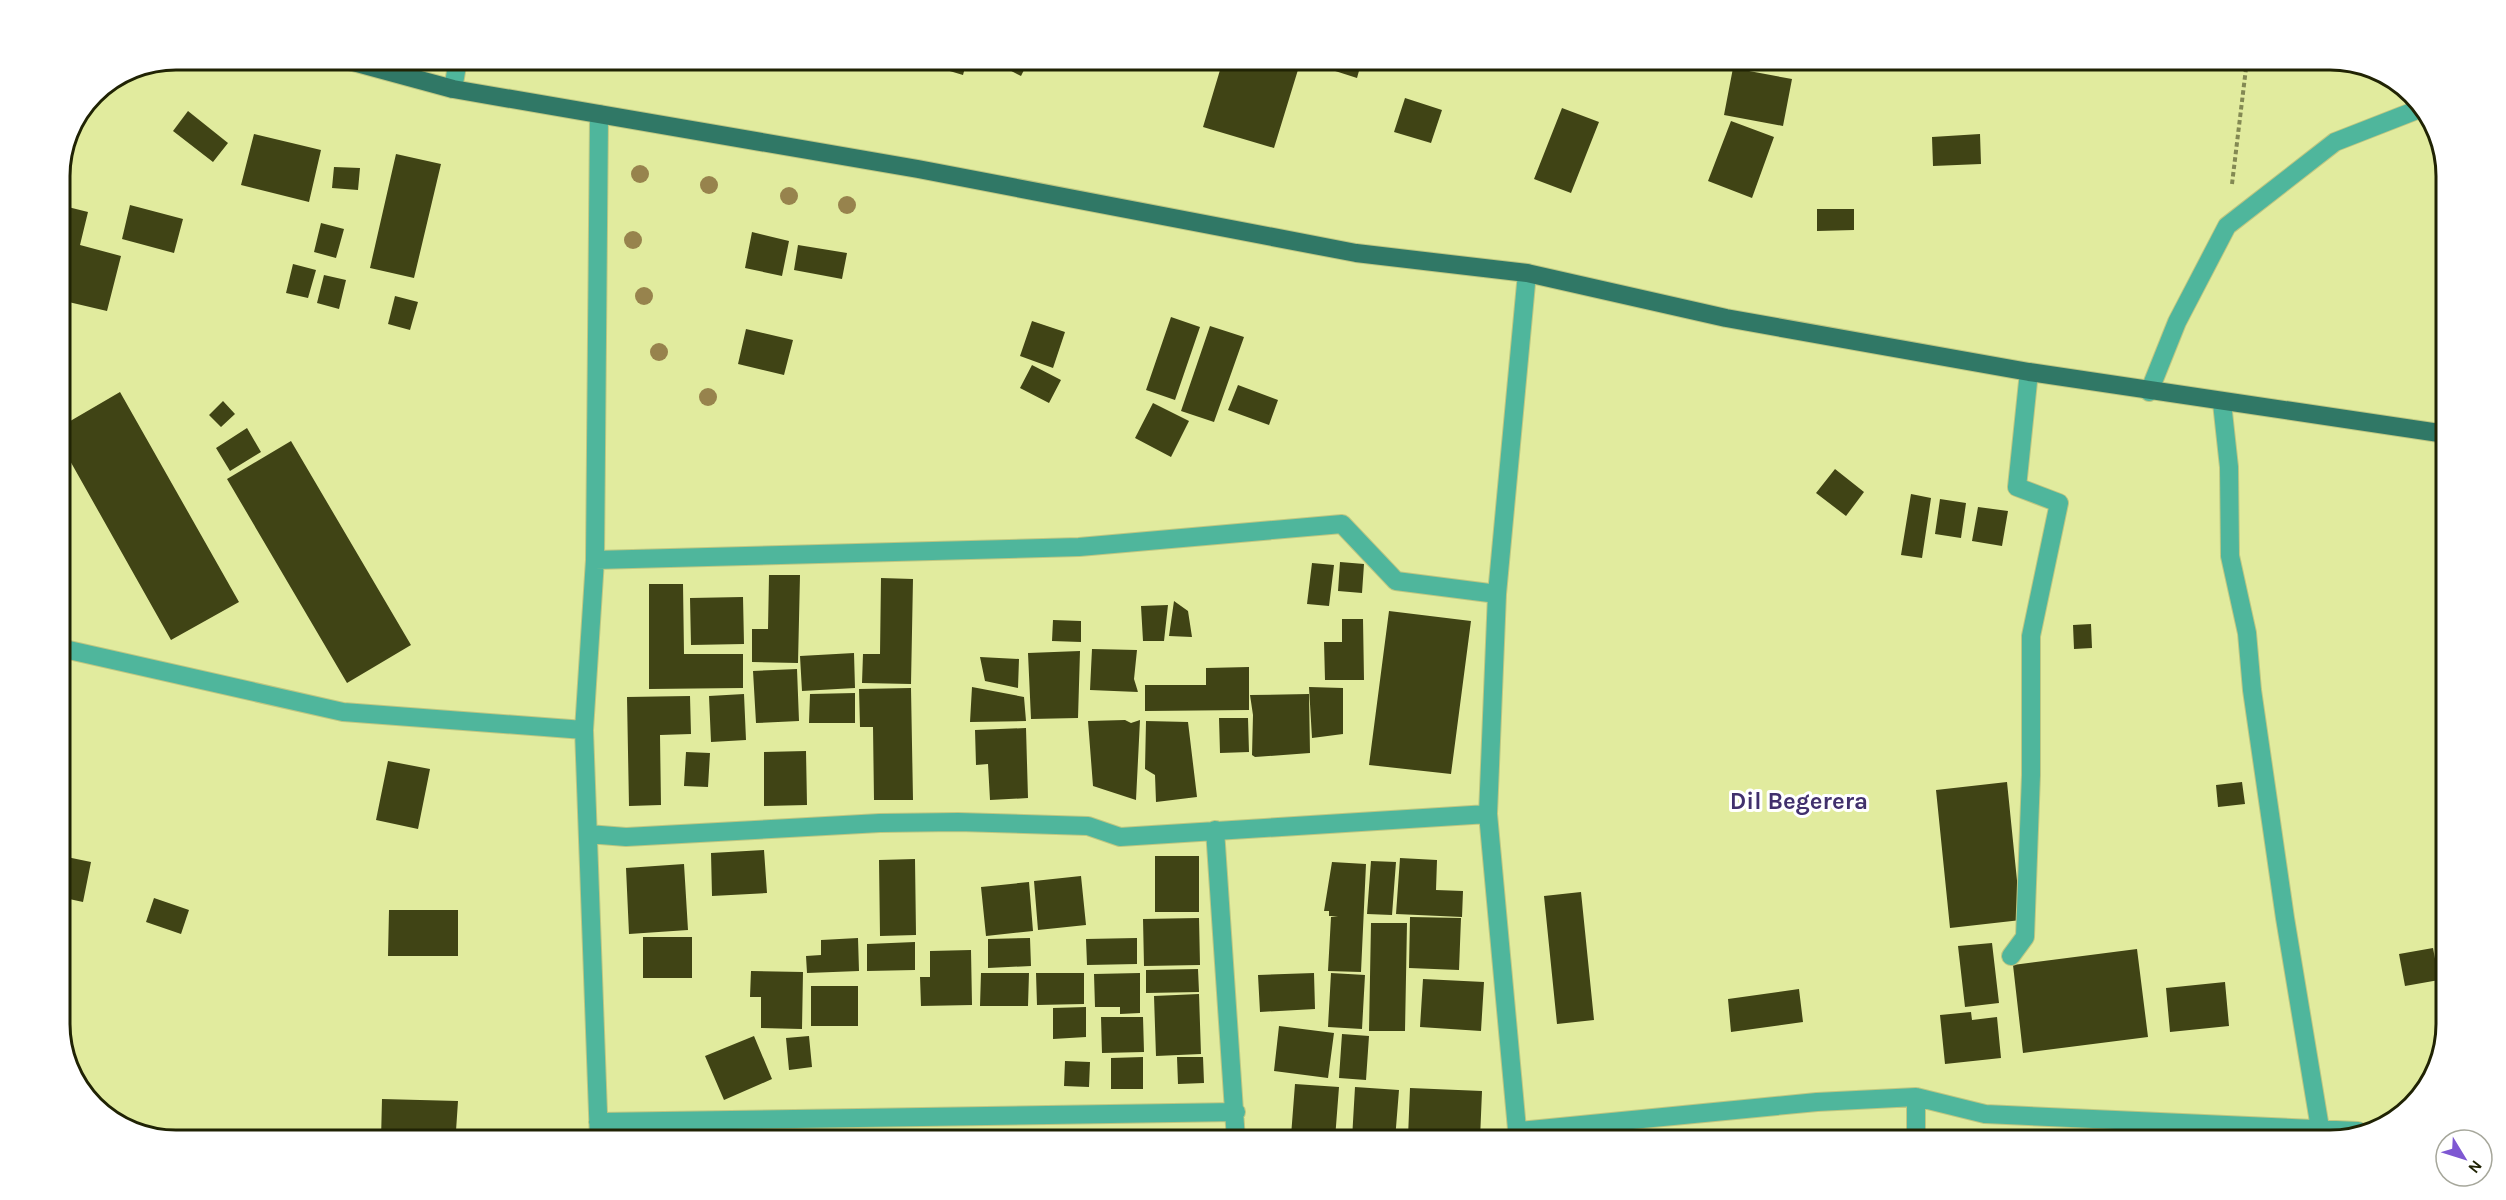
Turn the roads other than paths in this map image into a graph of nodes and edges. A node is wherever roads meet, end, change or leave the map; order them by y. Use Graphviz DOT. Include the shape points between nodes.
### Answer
graph roads {
  1 [pos="383,70"];
  2 [pos="456,70"];
  3 [pos="453,89"];
  4 [pos="2413,112"];
  5 [pos="599,114"];
  6 [pos="1527,273"];
  7 [pos="2029,372"];
  8 [pos="2149,392"];
  9 [pos="2222,403"];
  10 [pos="2435,433"];
  11 [pos="595,560"];
  12 [pos="1497,594"];
  13 [pos="71,650"];
  14 [pos="584,730"];
  15 [pos="1488,814"];
  16 [pos="1215,830"];
  17 [pos="588,834"];
  18 [pos="2011,956"];
  19 [pos="1916,1096"];
  20 [pos="1236,1112"];
  21 [pos="598,1130"];
  22 [pos="632,1130"];
  23 [pos="1236,1130"];
  24 [pos="1517,1130"];
  25 [pos="1571,1130"];
  26 [pos="1916,1130"];
  27 [pos="2229,1130"];
  28 [pos="2320,1130"];
  1 -- 3 [label="main road"];
  2 -- 3 [label="street"];
  3 -- 5 [label="main road"];
  4 -- 8 [label="street" via="2335,142 2227,226 2177,322"];
  5 -- 6 [label="main road" via="930,171 1356,253"];
  5 -- 11 [label="street"];
  6 -- 7 [label="main road" via="1726,318"];
  6 -- 12 [label="street"];
  7 -- 8 [label="main road"];
  7 -- 18 [label="street" via="2017,487 2059,503 2031,636 2025,937"];
  8 -- 9 [label="main road"];
  9 -- 10 [label="main road"];
  9 -- 28 [label="street" via="2229,467 2230,556 2247,633 2280,884"];
  11 -- 12 [label="street" via="1079,547 1342,524 1396,580"];
  11 -- 14 [label="street"];
  12 -- 15 [label="street"];
  13 -- 14 [label="street" via="343,712"];
  14 -- 17 [label="street"];
  15 -- 16 [label="street"];
  15 -- 24 [label="street"];
  16 -- 17 [label="street" via="1120,837 1088,826 958,822 626,837"];
  16 -- 20 [label="street"];
  17 -- 21 [label="street"];
  19 -- 25 [label="street" via="1817,1102"];
  19 -- 26 [label="street"];
  19 -- 27 [label="street" via="1984,1114"];
  20 -- 22 [label="street"];
  20 -- 23 [label="street"];
}
